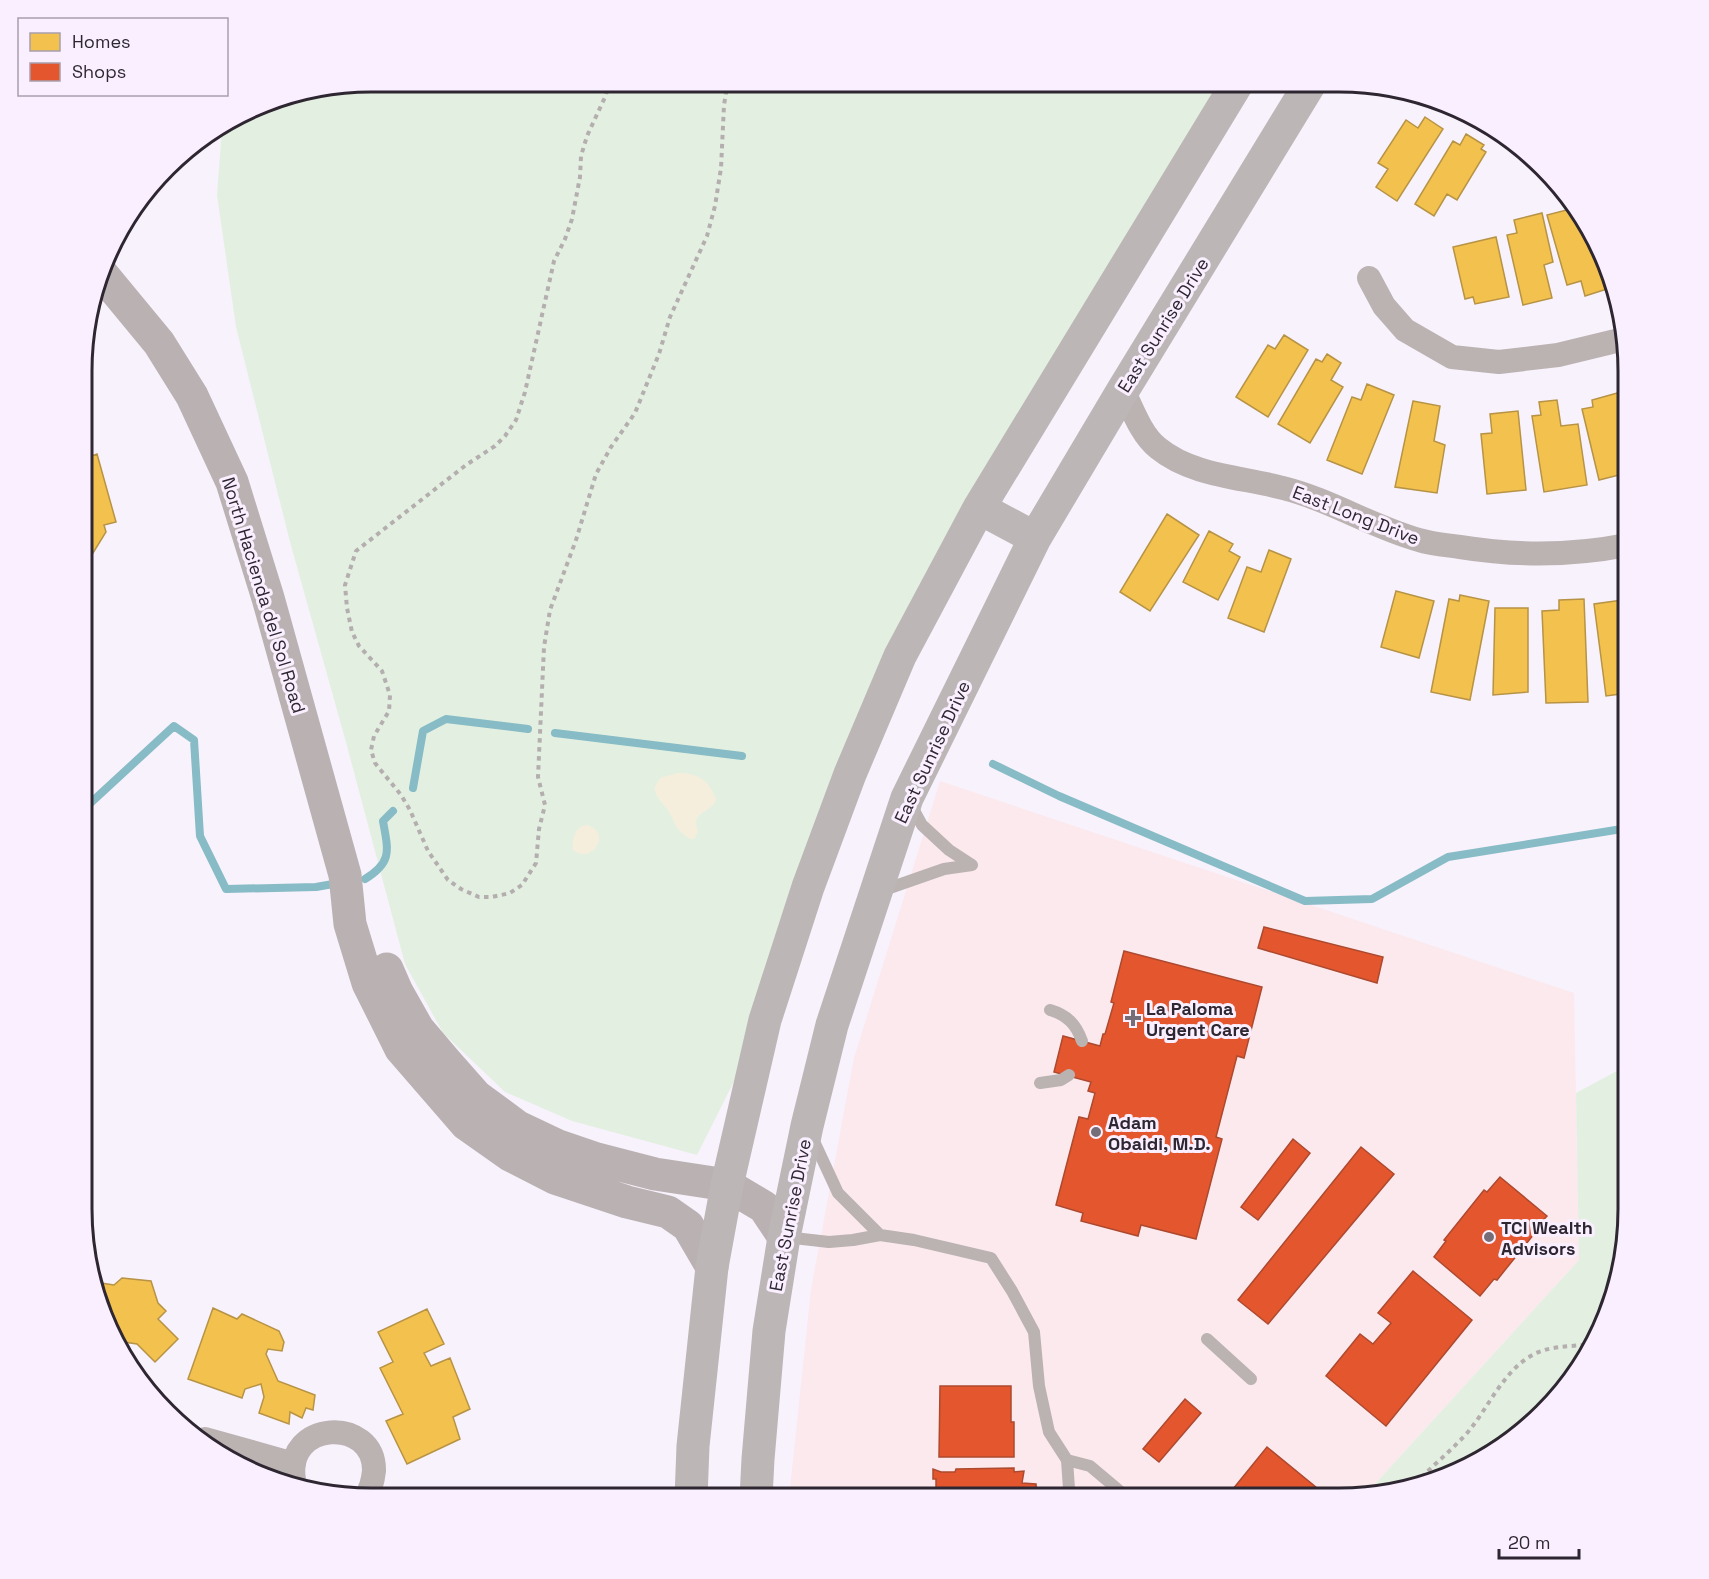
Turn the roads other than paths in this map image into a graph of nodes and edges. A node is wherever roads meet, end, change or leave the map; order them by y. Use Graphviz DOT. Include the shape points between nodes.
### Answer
graph roads {
  1 [pos="1232,92"];
  2 [pos="1305,92"];
  3 [pos="1369,278"];
  4 [pos="107,280"];
  5 [pos="1616,341"];
  6 [pos="1123,390"];
  7 [pos="979,508"];
  8 [pos="1035,538"];
  9 [pos="1618,547"];
  10 [pos="907,798"];
  11 [pos="345,875"];
  12 [pos="874,893"];
  13 [pos="1050,1010"];
  14 [pos="1082,1041"];
  15 [pos="1069,1075"];
  16 [pos="1040,1083"];
  17 [pos="807,1126"];
  18 [pos="727,1185"];
  19 [pos="880,1235"];
  20 [pos="784,1237"];
  21 [pos="712,1267"];
  22 [pos="1208,1339"];
  23 [pos="1251,1379"];
  24 [pos="226,1447"];
  25 [pos="1067,1460"];
  26 [pos="294,1472"];
  27 [pos="370,1488"];
  28 [pos="692,1488"];
  29 [pos="757,1488"];
  30 [pos="1069,1488"];
  31 [pos="1116,1488"];
  1 -- 7 [label="main road"];
  2 -- 6 [label="main road, East Sunrise Drive"];
  3 -- 5 [label="street" via="1384,306 1406,330 1452,357 1499,362 1558,355"];
  4 -- 11 [label="street, North Hacienda del Sol Road" via="159,343 192,396 232,482"];
  6 -- 8 [label="main road, East Sunrise Drive"];
  6 -- 9 [label="street, East Long Drive" via="1157,448 1183,462 1322,500 1421,541 1516,555"];
  7 -- 8 [label="main road"];
  7 -- 18 [label="main road" via="900,656 850,774 765,1020"];
  8 -- 10 [label="main road, East Sunrise Drive"];
  10 -- 12 [label="main road, East Sunrise Drive"];
  10 -- 12 [label="lane" via="922,825 972,865 944,869"];
  11 -- 18 [label="street, North Hacienda del Sol Road" via="367,912 397,992 418,1029 476,1096 518,1127 597,1160"];
  11 -- 21 [label="street, North Hacienda del Sol Road" via="350,924 368,983 401,1049 466,1124 510,1155 555,1178 668,1212 688,1226"];
  12 -- 17 [label="main road, East Sunrise Drive" via="832,1024"];
  13 -- 14 [label="lane" via="1071,1021"];
  15 -- 16 [label="lane"];
  17 -- 19 [label="lane" via="838,1193"];
  17 -- 20 [label="main road, East Sunrise Drive"];
  18 -- 20 [label="street, North Hacienda del Sol Road" via="764,1208"];
  18 -- 21 [label="main road"];
  19 -- 20 [label="lane" via="829,1242"];
  19 -- 25 [label="lane" via="992,1258 1034,1332 1039,1386 1049,1432"];
  20 -- 29 [label="main road, East Sunrise Drive" via="769,1331"];
  21 -- 28 [label="main road"];
  22 -- 23 [label="lane"];
  24 -- 26 [label="street"];
  25 -- 30 [label="lane"];
  25 -- 31 [label="lane" via="1090,1466"];
  26 -- 27 [label="street" via="298,1451 306,1442 317,1434 342,1432 364,1445 371,1456 374,1468"];
}
